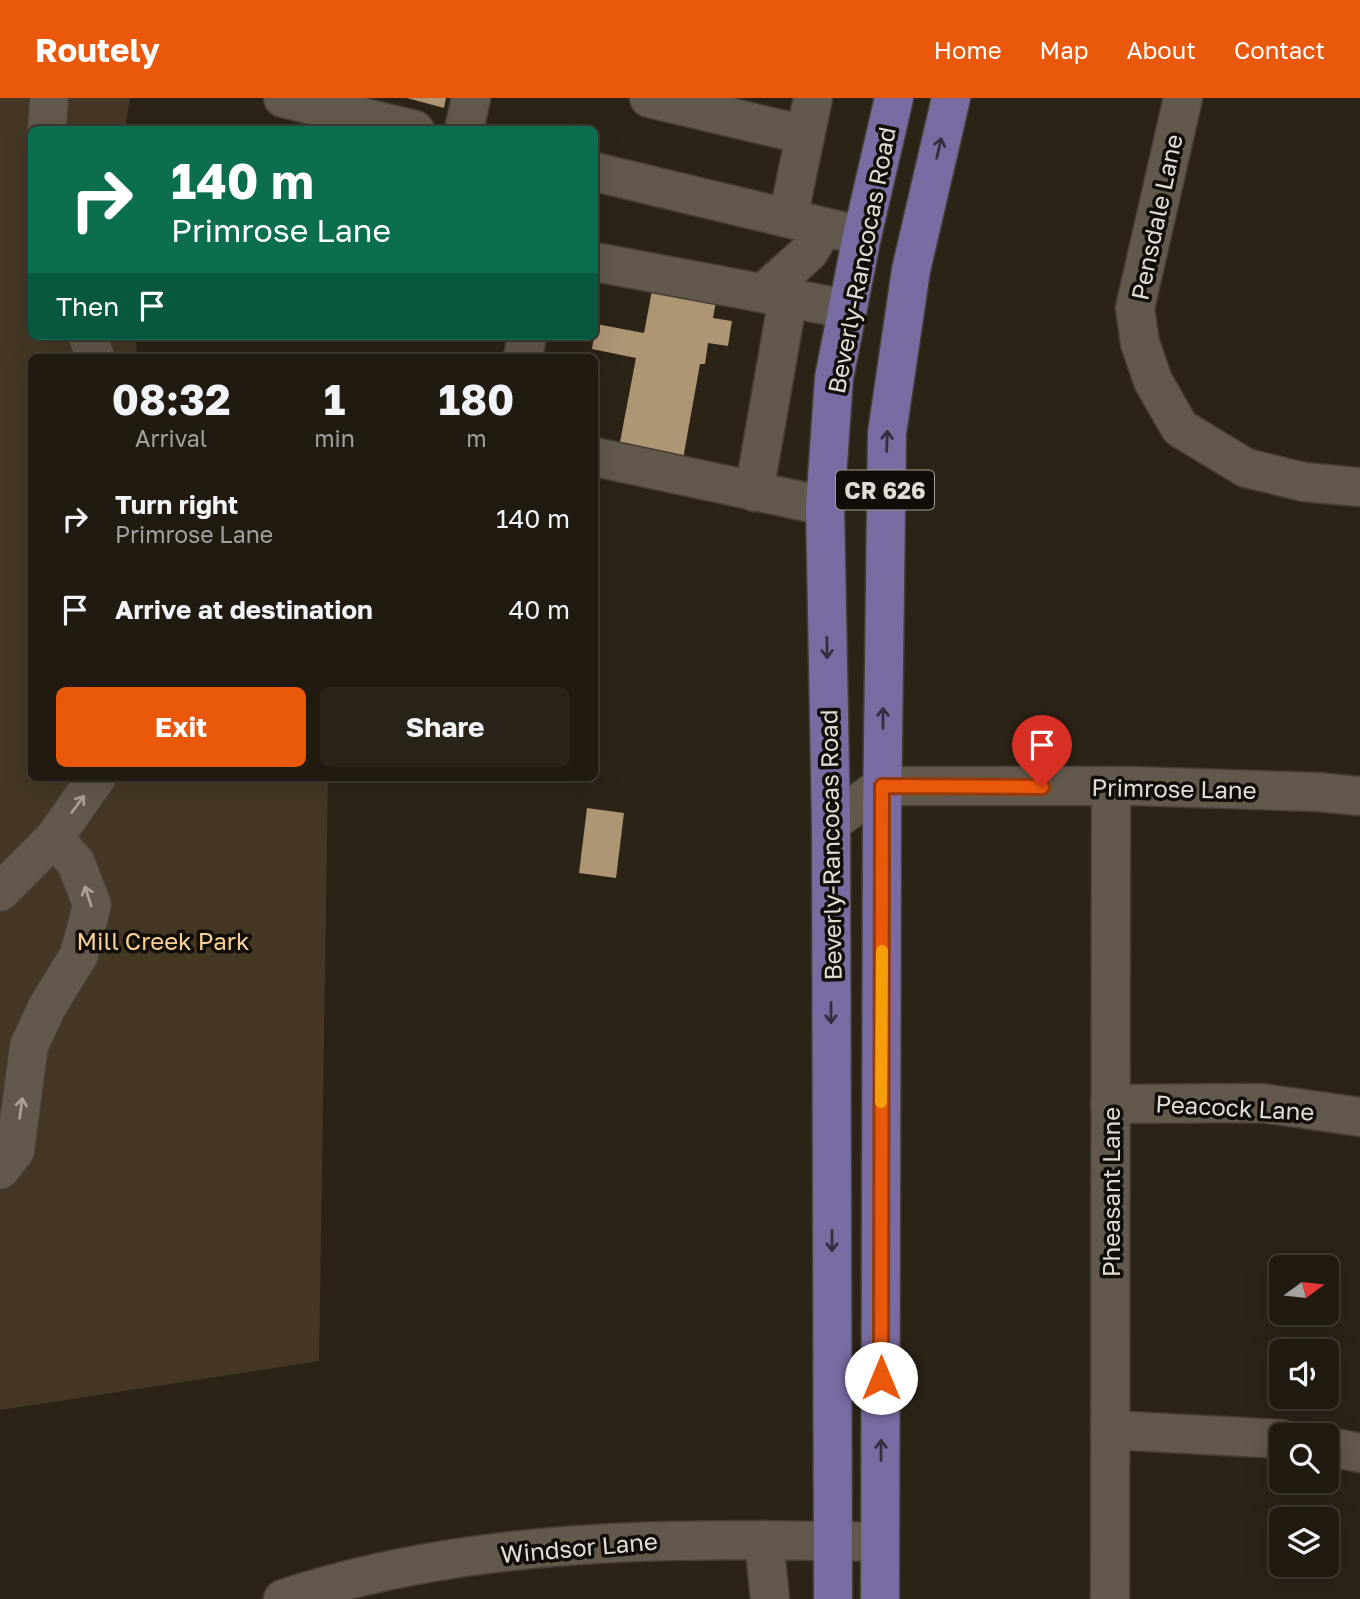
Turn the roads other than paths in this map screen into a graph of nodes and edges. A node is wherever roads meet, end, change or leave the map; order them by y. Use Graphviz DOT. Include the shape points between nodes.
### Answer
graph roads {
  1 [pos="49,98"];
  2 [pos="283,98"];
  3 [pos="471,98"];
  4 [pos="649,98"];
  5 [pos="813,98"];
  6 [pos="894,98"];
  7 [pos="951,98"];
  8 [pos="1183,98"];
  9 [pos="47,126"];
  10 [pos="398,126"];
  11 [pos="465,126"];
  12 [pos="805,135"];
  13 [pos="598,173"];
  14 [pos="806,223"];
  15 [pos="862,236"];
  16 [pos="598,263"];
  17 [pos="776,295"];
  18 [pos="848,309"];
  19 [pos="598,458"];
  20 [pos="1360,487"];
  21 [pos="754,492"];
  22 [pos="825,506"];
  23 [pos="94,781"];
  24 [pos="882,786"];
  25 [pos="1111,786"];
  26 [pos="1360,796"];
  27 [pos="831,822"];
  28 [pos="54,838"];
  29 [pos="0,892"];
  30 [pos="1111,1104"];
  31 [pos="1360,1116"];
  32 [pos="0,1170"];
  33 [pos="1110,1430"];
  34 [pos="1269,1438"];
  35 [pos="1339,1449"];
  36 [pos="1360,1453"];
  37 [pos="764,1539"];
  38 [pos="833,1541"];
  39 [pos="880,1542"];
  40 [pos="283,1599"];
  41 [pos="769,1599"];
  42 [pos="833,1599"];
  43 [pos="880,1599"];
  44 [pos="1110,1599"];
  1 -- 9 [label="street"];
  2 -- 10 [label="street"];
  3 -- 11 [label="street"];
  4 -- 12 [label="street"];
  5 -- 12 [label="street"];
  6 -- 15 [label="main road, Beverly-Rancocas Road / CR 626"];
  24 -- 7 [label="main road, Beverly-Rancocas Road / CR 626, one-way" via="887,433 911,270"];
  8 -- 20 [label="street, Pensdale Lane" via="1135,308 1153,382 1180,428 1247,468 1304,482"];
  12 -- 14 [label="street"];
  13 -- 14 [label="street"];
  14 -- 15 [label="street"];
  14 -- 17 [label="street" via="809,252"];
  15 -- 18 [label="main road, Beverly-Rancocas Road / CR 626"];
  16 -- 17 [label="street"];
  17 -- 18 [label="street"];
  17 -- 21 [label="street"];
  18 -- 22 [label="main road, Beverly-Rancocas Road / CR 626" via="834,378"];
  19 -- 21 [label="street"];
  21 -- 22 [label="street"];
  22 -- 27 [label="main road, Beverly-Rancocas Road / CR 626, one-way"];
  28 -- 23 [label="street, one-way"];
  24 -- 25 [label="street, Primrose Lane"];
  24 -- 27 [label="street"];
  39 -- 24 [label="main road, Beverly-Rancocas Road / CR 626, one-way"];
  25 -- 26 [label="street, Primrose Lane"];
  25 -- 30 [label="street, Pheasant Lane"];
  27 -- 38 [label="main road, Beverly-Rancocas Road / CR 626, one-way"];
  28 -- 29 [label="street"];
  32 -- 28 [label="street, one-way" via="15,1151 29,1046 79,954 92,905 76,863"];
  30 -- 31 [label="street, Peacock Lane" via="1262,1103"];
  30 -- 33 [label="street, Pheasant Lane"];
  33 -- 34 [label="street"];
  33 -- 44 [label="street, Pheasant Lane"];
  35 -- 36 [label="street"];
  37 -- 38 [label="street, Windsor Lane"];
  37 -- 40 [label="street, Windsor Lane" via="619,1541 533,1549 370,1576"];
  37 -- 41 [label="street"];
  38 -- 39 [label="street, Windsor Lane"];
  38 -- 42 [label="main road, Beverly-Rancocas Road / CR 626"];
  39 -- 43 [label="main road, Beverly-Rancocas Road / CR 626"];
}
